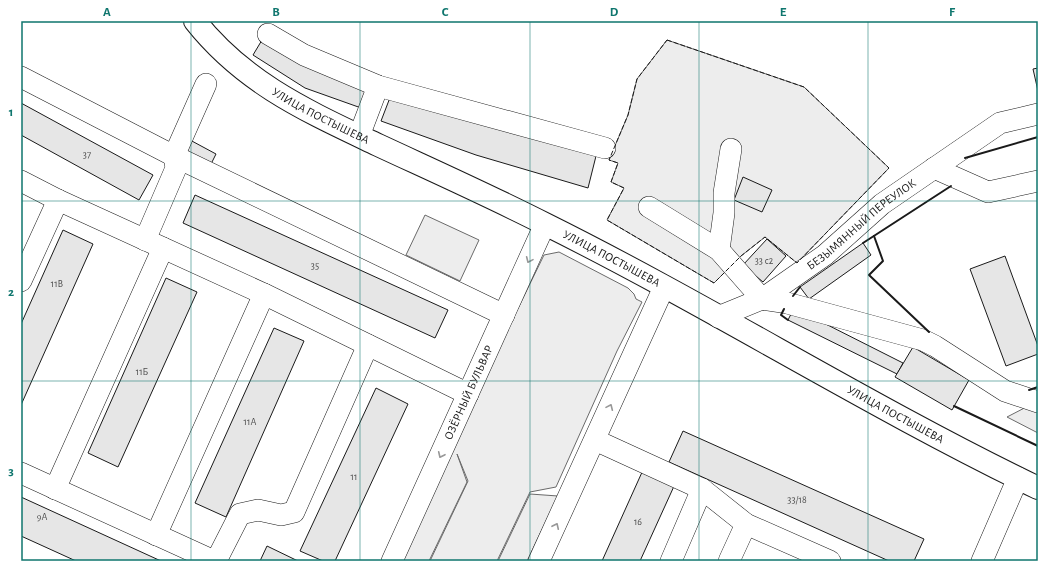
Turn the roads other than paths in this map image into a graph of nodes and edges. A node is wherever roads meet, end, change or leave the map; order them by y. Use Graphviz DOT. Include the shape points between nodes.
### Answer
graph roads {
  1 [pos="195,21"];
  2 [pos="268,34"];
  3 [pos="21,76"];
  4 [pos="206,84"];
  5 [pos="378,86"];
  6 [pos="1038,114"];
  7 [pos="359,136"];
  8 [pos="605,148"];
  9 [pos="731,149"];
  10 [pos="174,156"];
  11 [pos="934,168"];
  12 [pos="21,181"];
  13 [pos="1038,181"];
  14 [pos="58,200"];
  15 [pos="649,207"];
  16 [pos="545,224"];
  17 [pos="145,240"];
  18 [pos="163,248"];
  19 [pos="719,250"];
  20 [pos="21,281"];
  21 [pos="664,287"];
  22 [pos="264,294"];
  23 [pos="762,299"];
  24 [pos="504,316"];
  25 [pos="718,317"];
  26 [pos="368,345"];
  27 [pos="468,394"];
  28 [pos="1038,402"];
  29 [pos="595,440"];
  30 [pos="21,473"];
  31 [pos="1018,478"];
  32 [pos="1038,488"];
  33 [pos="55,489"];
  34 [pos="702,489"];
  35 [pos="746,524"];
  36 [pos="156,535"];
  37 [pos="984,560"];
  38 [pos="215,561"];
  39 [pos="392,561"];
  40 [pos="540,561"];
  41 [pos="671,561"];
  42 [pos="729,561"];
  43 [pos="830,561"];
  1 -- 7 [label="main road, УЛИЦА ПОСТЫШЕВА" via="236,65 264,86"];
  2 -- 5 [label="street" via="304,55"];
  3 -- 10 [label="street"];
  4 -- 10 [label="street"];
  5 -- 7 [label="street"];
  5 -- 8 [label="street"];
  6 -- 11 [label="street, БЕЗЫМЯННЫЙ ПЕРЕУЛОК" via="1000,123"];
  7 -- 16 [label="main road, УЛИЦА ПОСТЫШЕВА"];
  9 -- 19 [label="street"];
  10 -- 17 [label="street" via="176,168"];
  10 -- 24 [label="street"];
  11 -- 13 [label="street" via="988,192"];
  11 -- 23 [label="street, БЕЗЫМЯННЫЙ ПЕРЕУЛОК" via="882,204 825,255"];
  12 -- 14 [label="street"];
  14 -- 17 [label="street"];
  14 -- 20 [label="street"];
  15 -- 19 [label="street"];
  16 -- 21 [label="main road, УЛИЦА ПОСТЫШЕВА"];
  16 -- 24 [label="street, ОЗЁРНЫЙ БУЛЬВАР, one-way"];
  17 -- 18 [label="street"];
  18 -- 22 [label="street"];
  18 -- 33 [label="street"];
  19 -- 23 [label="street"];
  21 -- 25 [label="main road, УЛИЦА ПОСТЫШЕВА"];
  29 -- 21 [label="street, one-way"];
  22 -- 26 [label="street"];
  22 -- 36 [label="street"];
  23 -- 25 [label="street, БЕЗЫМЯННЫЙ ПЕРЕУЛОК"];
  23 -- 28 [label="street" via="787,303 923,340 1005,391"];
  24 -- 27 [label="street, ОЗЁРНЫЙ БУЛЬВАР"];
  25 -- 31 [label="main road, УЛИЦА ПОСТЫШЕВА" via="912,425"];
  26 -- 27 [label="street"];
  26 -- 38 [label="street" via="294,512 281,515 258,510 240,514"];
  27 -- 39 [label="street, ОЗЁРНЫЙ БУЛЬВАР, one-way"];
  29 -- 34 [label="street"];
  40 -- 29 [label="street, one-way"];
  30 -- 33 [label="street"];
  31 -- 32 [label="main road, УЛИЦА ПОСТЫШЕВА"];
  31 -- 37 [label="street"];
  33 -- 36 [label="street"];
  34 -- 35 [label="street"];
  34 -- 41 [label="street"];
  35 -- 42 [label="street"];
  35 -- 43 [label="street"];
  36 -- 38 [label="street"];
}
